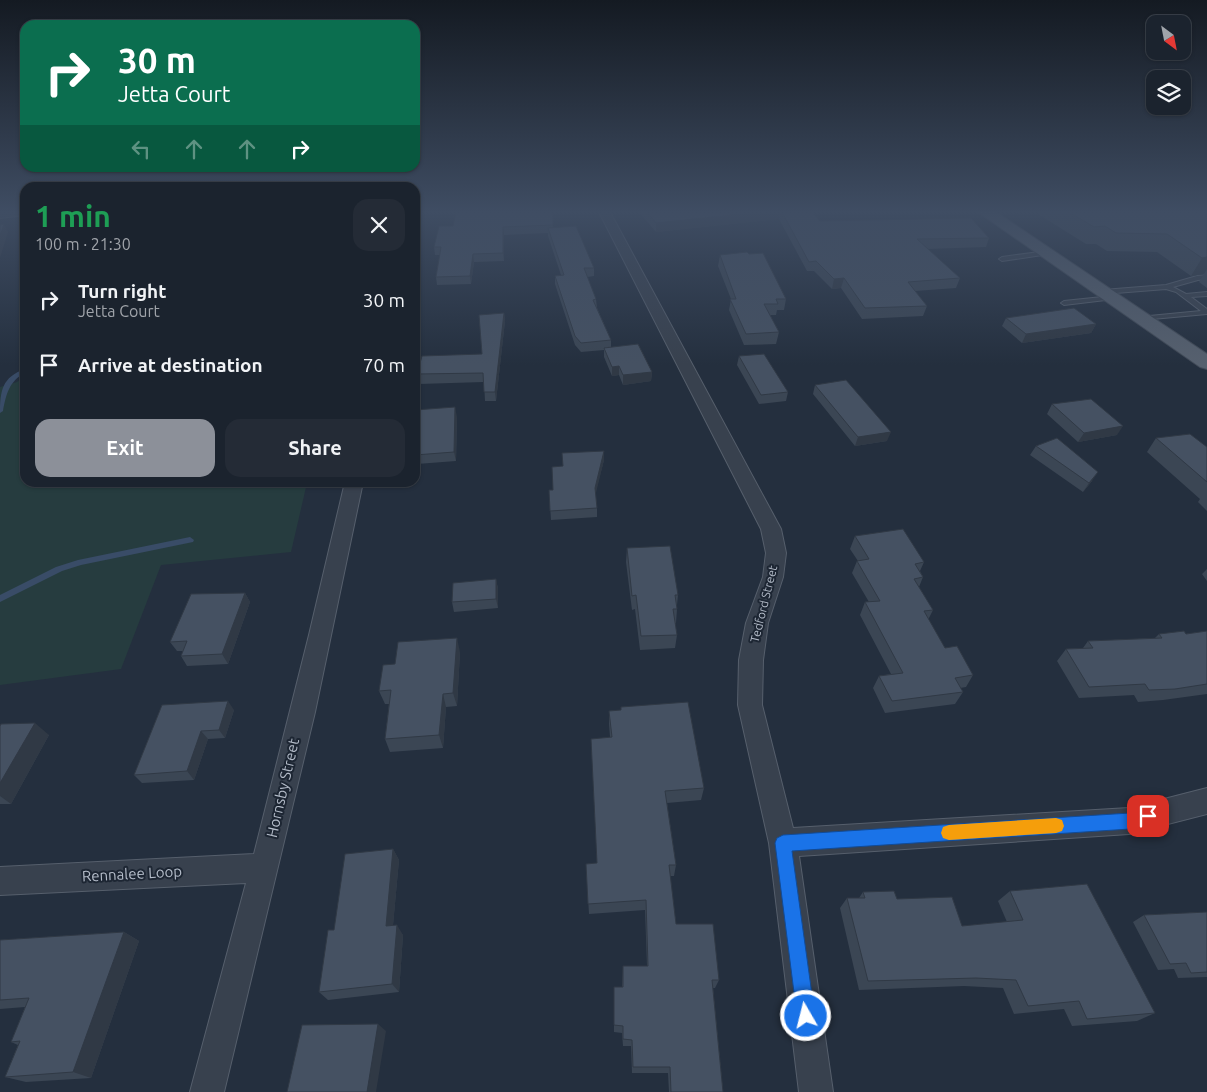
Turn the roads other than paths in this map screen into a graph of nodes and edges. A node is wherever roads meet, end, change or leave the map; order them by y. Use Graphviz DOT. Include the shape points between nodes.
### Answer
graph roads {
  1 [pos="631,263"];
  2 [pos="1061,263"];
  3 [pos="1207,277"];
  4 [pos="1166,287"];
  5 [pos="1207,294"];
  6 [pos="1108,295"];
  7 [pos="1185,296"];
  8 [pos="1064,303"];
  9 [pos="1207,312"];
  10 [pos="1141,318"];
  11 [pos="1207,363"];
  12 [pos="353,487"];
  13 [pos="1207,801"];
  14 [pos="783,843"];
  15 [pos="264,868"];
  16 [pos="0,881"];
  17 [pos="207,1092"];
  18 [pos="816,1092"];
  1 -- 14 [label="street, Tedford Street" via="771,529 776,553 773,577 757,623 751,660 750,705"];
  2 -- 6 [label="main road"];
  3 -- 4 [label="lane"];
  4 -- 6 [label="lane"];
  4 -- 7 [label="lane"];
  5 -- 7 [label="lane"];
  6 -- 8 [label="lane"];
  6 -- 10 [label="main road"];
  7 -- 9 [label="lane"];
  9 -- 10 [label="lane"];
  10 -- 11 [label="main road"];
  12 -- 15 [label="street, Hornsby Street"];
  13 -- 14 [label="street" via="1130,821"];
  14 -- 18 [label="street, Tedford Street"];
  15 -- 16 [label="street, Rennalee Loop"];
  15 -- 17 [label="street, Hornsby Street"];
}
